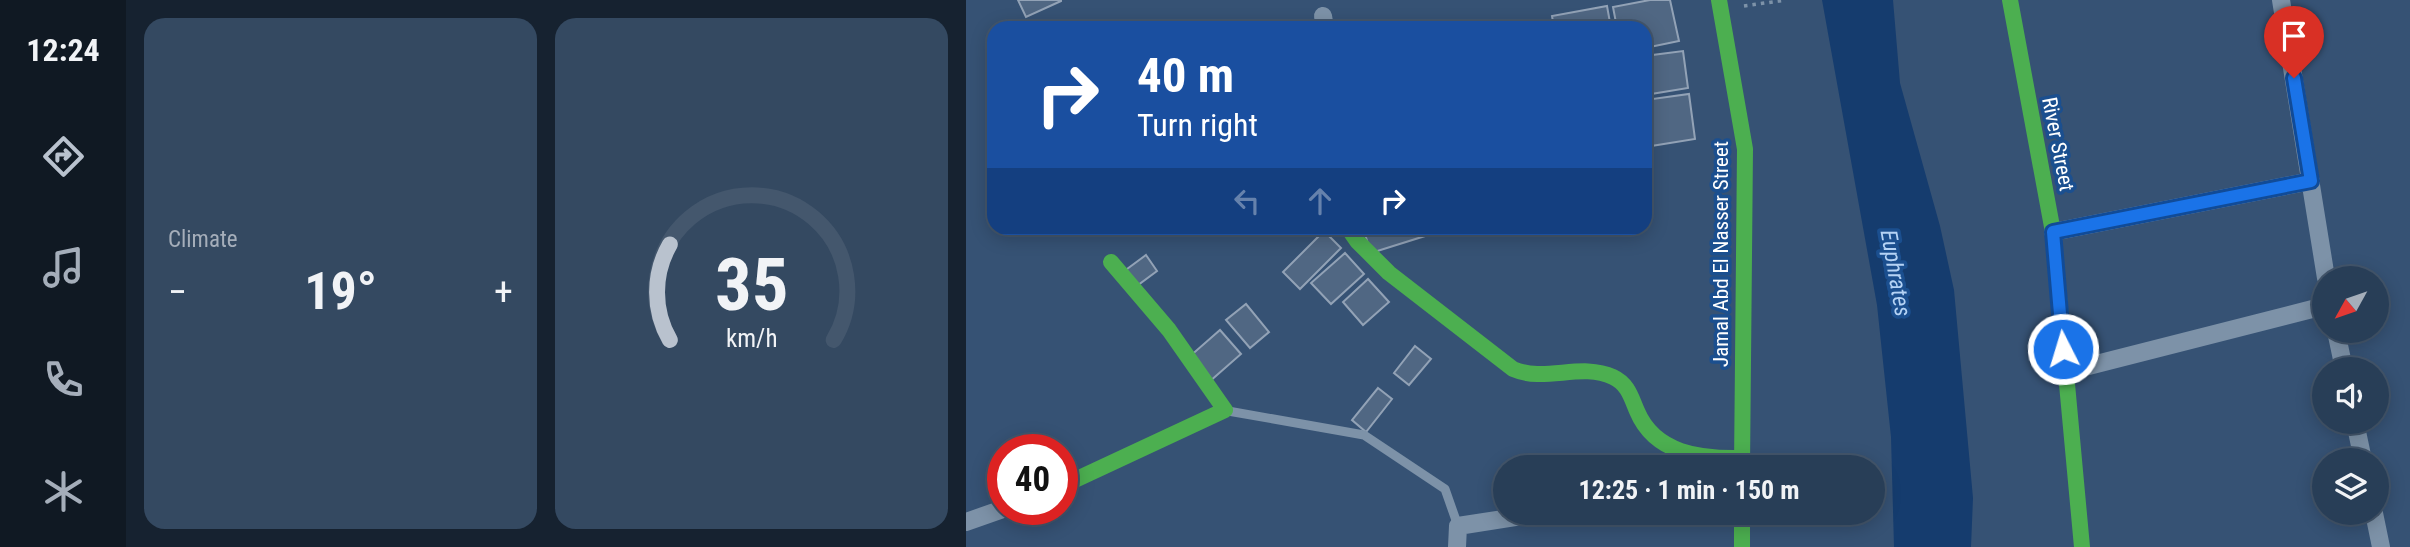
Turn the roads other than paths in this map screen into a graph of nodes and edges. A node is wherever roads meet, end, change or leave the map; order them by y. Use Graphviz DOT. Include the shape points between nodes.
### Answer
graph roads {
  1 [pos="1720,0"];
  2 [pos="2010,0"];
  3 [pos="2281,0"];
  4 [pos="2311,181"];
  5 [pos="2053,232"];
  6 [pos="1351,235"];
  7 [pos="1111,262"];
  8 [pos="2324,266"];
  9 [pos="2312,309"];
  10 [pos="2065,372"];
  11 [pos="1225,410"];
  12 [pos="1688,455"];
  13 [pos="1742,455"];
  14 [pos="1078,479"];
  15 [pos="987,515"];
  16 [pos="1493,521"];
  17 [pos="966,522"];
  18 [pos="1742,525"];
  19 [pos="2376,525"];
  20 [pos="1458,526"];
  21 [pos="1457,547"];
  22 [pos="1742,547"];
  23 [pos="2082,547"];
  24 [pos="2381,547"];
  1 -- 13 [label="street, Jamal Abd El Nasser Street" via="1745,149"];
  2 -- 5 [label="street, River Street"];
  3 -- 4 [label="street"];
  4 -- 5 [label="street"];
  4 -- 8 [label="street"];
  5 -- 10 [label="street, River Street"];
  6 -- 12 [label="street" via="1389,272 1514,370 1542,376 1592,370 1624,383 1649,430 1671,449"];
  7 -- 11 [label="street" via="1169,330"];
  9 -- 10 [label="street"];
  10 -- 23 [label="street, River Street"];
  11 -- 14 [label="street"];
  11 -- 20 [label="lane" via="1364,435 1445,489"];
  15 -- 17 [label="street"];
  16 -- 20 [label="street"];
  18 -- 22 [label="street"];
  19 -- 24 [label="street"];
  20 -- 21 [label="street"];
}
